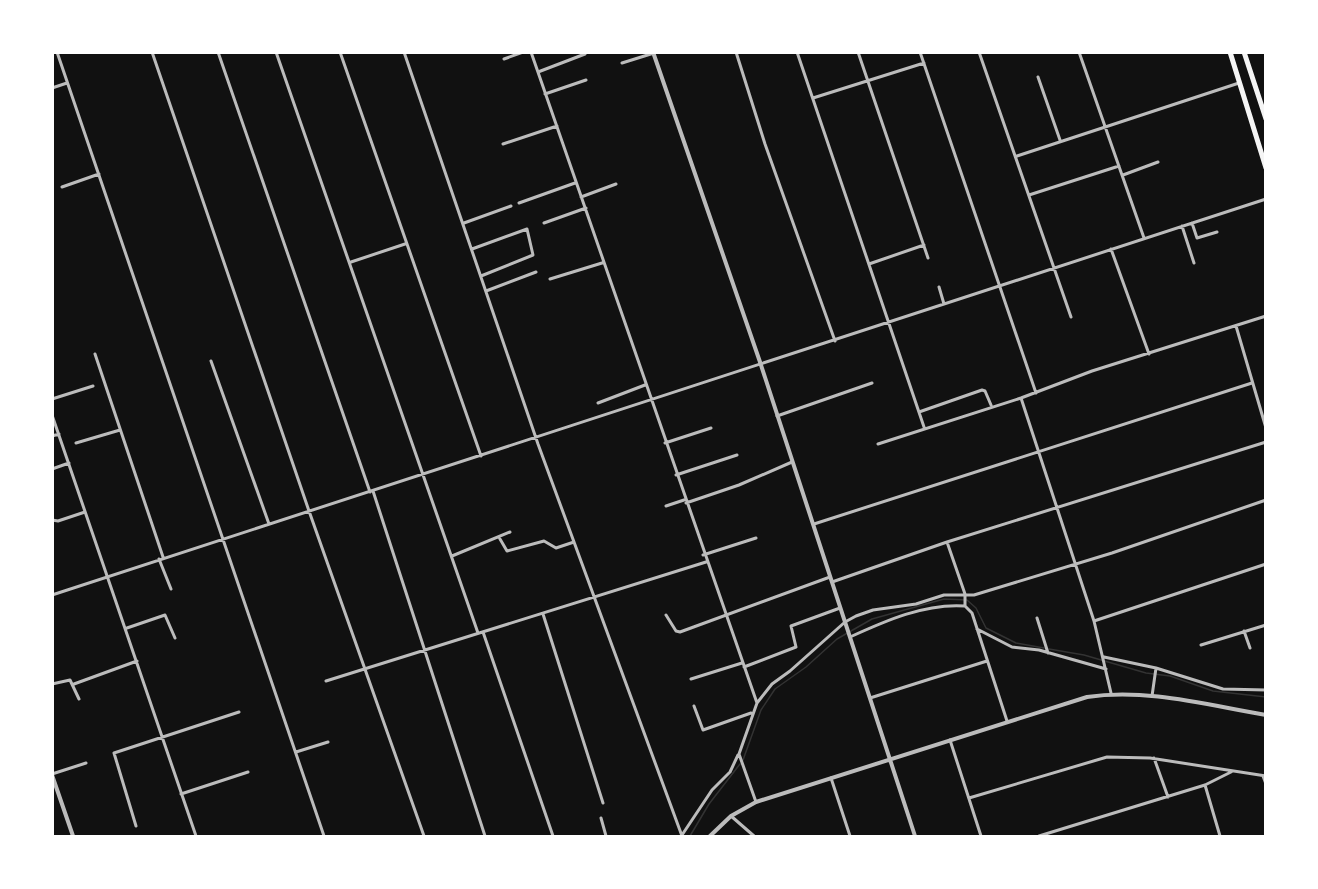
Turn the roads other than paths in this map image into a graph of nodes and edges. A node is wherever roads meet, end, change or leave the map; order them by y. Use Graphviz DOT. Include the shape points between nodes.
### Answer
graph roads {
  1 [pos="57,52"];
  2 [pos="152,52"];
  3 [pos="218,52"];
  4 [pos="276,52"];
  5 [pos="340,52"];
  6 [pos="404,52"];
  7 [pos="523,52"];
  8 [pos="531,52"];
  9 [pos="736,52"];
  10 [pos="797,52"];
  11 [pos="858,52"];
  12 [pos="920,52"];
  13 [pos="979,52"];
  14 [pos="1079,52"];
  15 [pos="1230,52"];
  16 [pos="1244,52"];
  17 [pos="654,53"];
  18 [pos="585,54"];
  19 [pos="504,59"];
  20 [pos="622,63"];
  21 [pos="924,63"];
  22 [pos="538,72"];
  23 [pos="1038,77"];
  24 [pos="586,80"];
  25 [pos="868,80"];
  26 [pos="67,83"];
  27 [pos="1239,83"];
  28 [pos="52,88"];
  29 [pos="545,94"];
  30 [pos="813,98"];
  31 [pos="1265,116"];
  32 [pos="556,126"];
  33 [pos="1105,126"];
  34 [pos="1060,140"];
  35 [pos="503,144"];
  36 [pos="1017,156"];
  37 [pos="1158,162"];
  38 [pos="1119,166"];
  39 [pos="1266,168"];
  40 [pos="99,174"];
  41 [pos="1122,176"];
  42 [pos="575,183"];
  43 [pos="616,184"];
  44 [pos="62,187"];
  45 [pos="1029,195"];
  46 [pos="581,197"];
  47 [pos="1266,199"];
  48 [pos="519,203"];
  49 [pos="511,206"];
  50 [pos="586,208"];
  51 [pos="464,223"];
  52 [pos="544,223"];
  53 [pos="1192,223"];
  54 [pos="1182,226"];
  55 [pos="1217,232"];
  56 [pos="1144,238"];
  57 [pos="405,244"];
  58 [pos="924,245"];
  59 [pos="472,249"];
  60 [pos="1112,249"];
  61 [pos="928,258"];
  62 [pos="351,262"];
  63 [pos="602,263"];
  64 [pos="1194,263"];
  65 [pos="868,264"];
  66 [pos="1052,268"];
  67 [pos="536,272"];
  68 [pos="481,276"];
  69 [pos="550,279"];
  70 [pos="999,285"];
  71 [pos="939,287"];
  72 [pos="486,291"];
  73 [pos="944,304"];
  74 [pos="1266,316"];
  75 [pos="1071,318"];
  76 [pos="888,323"];
  77 [pos="1236,326"];
  78 [pos="835,341"];
  79 [pos="95,354"];
  80 [pos="1149,354"];
  81 [pos="211,361"];
  82 [pos="760,362"];
  83 [pos="872,383"];
  84 [pos="1252,383"];
  85 [pos="645,385"];
  86 [pos="93,386"];
  87 [pos="1036,393"];
  88 [pos="650,398"];
  89 [pos="1021,398"];
  90 [pos="52,399"];
  91 [pos="598,403"];
  92 [pos="991,406"];
  93 [pos="920,412"];
  94 [pos="52,415"];
  95 [pos="777,416"];
  96 [pos="924,427"];
  97 [pos="711,428"];
  98 [pos="1266,428"];
  99 [pos="120,430"];
  100 [pos="59,434"];
  101 [pos="52,436"];
  102 [pos="536,438"];
  103 [pos="1266,442"];
  104 [pos="76,443"];
  105 [pos="665,443"];
  106 [pos="878,444"];
  107 [pos="1039,452"];
  108 [pos="737,455"];
  109 [pos="481,456"];
  110 [pos="792,462"];
  111 [pos="69,463"];
  112 [pos="52,469"];
  113 [pos="424,474"];
  114 [pos="676,475"];
  115 [pos="371,491"];
  116 [pos="1266,500"];
  117 [pos="685,501"];
  118 [pos="666,506"];
  119 [pos="1057,508"];
  120 [pos="85,512"];
  121 [pos="309,512"];
  122 [pos="52,520"];
  123 [pos="269,524"];
  124 [pos="813,524"];
  125 [pos="510,532"];
  126 [pos="225,538"];
  127 [pos="756,538"];
  128 [pos="500,539"];
  129 [pos="574,542"];
  130 [pos="947,542"];
  131 [pos="703,555"];
  132 [pos="452,556"];
  133 [pos="161,558"];
  134 [pos="706,562"];
  135 [pos="1074,564"];
  136 [pos="1266,564"];
  137 [pos="106,576"];
  138 [pos="831,580"];
  139 [pos="171,589"];
  140 [pos="52,595"];
  141 [pos="965,596"];
  142 [pos="595,598"];
  143 [pos="965,605"];
  144 [pos="840,608"];
  145 [pos="543,613"];
  146 [pos="726,614"];
  147 [pos="666,615"];
  148 [pos="1037,618"];
  149 [pos="1094,621"];
  150 [pos="845,623"];
  151 [pos="1266,625"];
  152 [pos="127,628"];
  153 [pos="977,628"];
  154 [pos="1244,631"];
  155 [pos="483,632"];
  156 [pos="478,633"];
  157 [pos="849,636"];
  158 [pos="175,638"];
  159 [pos="1201,645"];
  160 [pos="1250,648"];
  161 [pos="425,650"];
  162 [pos="1048,652"];
  163 [pos="1105,658"];
  164 [pos="987,661"];
  165 [pos="137,662"];
  166 [pos="743,665"];
  167 [pos="366,668"];
  168 [pos="1106,668"];
  169 [pos="1155,670"];
  170 [pos="691,679"];
  171 [pos="326,681"];
  172 [pos="52,684"];
  173 [pos="74,684"];
  174 [pos="1266,690"];
  175 [pos="1111,693"];
  176 [pos="1152,696"];
  177 [pos="870,698"];
  178 [pos="79,699"];
  179 [pos="757,703"];
  180 [pos="694,706"];
  181 [pos="239,712"];
  182 [pos="752,713"];
  183 [pos="1266,714"];
  184 [pos="1007,721"];
  185 [pos="161,738"];
  186 [pos="950,740"];
  187 [pos="328,742"];
  188 [pos="296,752"];
  189 [pos="740,755"];
  190 [pos="1154,758"];
  191 [pos="890,760"];
  192 [pos="86,764"];
  193 [pos="248,772"];
  194 [pos="1233,772"];
  195 [pos="52,775"];
  196 [pos="1264,776"];
  197 [pos="831,778"];
  198 [pos="1266,784"];
  199 [pos="1205,785"];
  200 [pos="181,794"];
  201 [pos="1167,797"];
  202 [pos="969,798"];
  203 [pos="756,802"];
  204 [pos="603,803"];
  205 [pos="731,816"];
  206 [pos="601,818"];
  207 [pos="136,826"];
  208 [pos="681,836"];
  209 [pos="849,836"];
  210 [pos="73,837"];
  211 [pos="196,837"];
  212 [pos="324,837"];
  213 [pos="424,837"];
  214 [pos="485,837"];
  215 [pos="553,837"];
  216 [pos="606,837"];
  217 [pos="710,837"];
  218 [pos="754,837"];
  219 [pos="915,837"];
  220 [pos="981,837"];
  221 [pos="1039,837"];
  222 [pos="1221,837"];
  1 -- 26 [label="street"];
  2 -- 121 [label="street"];
  3 -- 115 [label="street"];
  4 -- 62 [label="street"];
  5 -- 57 [label="street"];
  6 -- 51 [label="street"];
  7 -- 19 [label="street"];
  8 -- 22 [label="street"];
  9 -- 78 [label="street"];
  10 -- 30 [label="street"];
  11 -- 25 [label="street"];
  12 -- 21 [label="street"];
  13 -- 36 [label="street"];
  14 -- 33 [label="street"];
  15 -- 27 [label="main road"];
  16 -- 31 [label="main road"];
  17 -- 20 [label="street"];
  17 -- 82 [label="street"];
  18 -- 22 [label="street"];
  21 -- 25 [label="street"];
  21 -- 70 [label="street"];
  22 -- 29 [label="street"];
  23 -- 34 [label="street"];
  24 -- 29 [label="street"];
  25 -- 30 [label="street"];
  25 -- 58 [label="street"];
  26 -- 28 [label="street"];
  26 -- 40 [label="street"];
  27 -- 33 [label="street"];
  27 -- 39 [label="main road"];
  29 -- 32 [label="street"];
  30 -- 65 [label="street"];
  32 -- 35 [label="street"];
  32 -- 42 [label="street"];
  33 -- 34 [label="street"];
  33 -- 38 [label="street"];
  34 -- 36 [label="street"];
  36 -- 45 [label="street"];
  37 -- 41 [label="street"];
  38 -- 41 [label="street"];
  38 -- 45 [label="street"];
  40 -- 44 [label="street"];
  40 -- 126 [label="street"];
  41 -- 56 [label="street"];
  42 -- 46 [label="street"];
  42 -- 48 [label="street"];
  43 -- 46 [label="street"];
  45 -- 66 [label="street"];
  46 -- 50 [label="street"];
  47 -- 53 [label="street"];
  49 -- 51 [label="street"];
  50 -- 52 [label="street"];
  50 -- 63 [label="street"];
  51 -- 59 [label="street"];
  53 -- 54 [label="street"];
  53 -- 55 [label="street" via="1197,238"];
  54 -- 56 [label="street"];
  54 -- 64 [label="street"];
  56 -- 60 [label="street"];
  57 -- 62 [label="street"];
  57 -- 109 [label="street"];
  58 -- 61 [label="street"];
  58 -- 65 [label="street"];
  59 -- 68 [label="street"];
  59 -- 68 [label="street" via="527,229 532,255"];
  60 -- 66 [label="street"];
  60 -- 80 [label="street"];
  62 -- 113 [label="street"];
  63 -- 69 [label="street"];
  63 -- 85 [label="street"];
  65 -- 76 [label="street"];
  66 -- 70 [label="street"];
  66 -- 75 [label="street"];
  67 -- 72 [label="street"];
  68 -- 72 [label="street"];
  70 -- 73 [label="street"];
  70 -- 87 [label="street"];
  71 -- 73 [label="street"];
  72 -- 102 [label="street"];
  73 -- 76 [label="street"];
  74 -- 77 [label="street"];
  76 -- 78 [label="street"];
  76 -- 93 [label="street"];
  77 -- 80 [label="street"];
  77 -- 84 [label="street"];
  78 -- 82 [label="street"];
  79 -- 99 [label="street"];
  80 -- 87 [label="street"];
  81 -- 123 [label="street"];
  82 -- 88 [label="street"];
  82 -- 95 [label="street"];
  83 -- 95 [label="street"];
  84 -- 98 [label="street"];
  84 -- 107 [label="street"];
  85 -- 88 [label="street"];
  85 -- 91 [label="street"];
  86 -- 90 [label="street"];
  87 -- 89 [label="street"];
  88 -- 102 [label="street"];
  88 -- 105 [label="street"];
  89 -- 92 [label="street"];
  89 -- 107 [label="street"];
  92 -- 93 [label="street" via="982,390"];
  92 -- 96 [label="street"];
  93 -- 96 [label="street"];
  94 -- 100 [label="street"];
  95 -- 110 [label="street"];
  96 -- 106 [label="street"];
  97 -- 105 [label="street"];
  99 -- 104 [label="street"];
  99 -- 133 [label="street"];
  100 -- 101 [label="street"];
  100 -- 111 [label="street"];
  102 -- 109 [label="street"];
  102 -- 129 [label="street"];
  103 -- 119 [label="street"];
  105 -- 114 [label="street"];
  107 -- 119 [label="street"];
  107 -- 124 [label="street"];
  108 -- 114 [label="street"];
  109 -- 113 [label="street"];
  110 -- 117 [label="street" via="739,485"];
  110 -- 124 [label="street"];
  111 -- 112 [label="street"];
  111 -- 120 [label="street"];
  113 -- 115 [label="street"];
  113 -- 132 [label="street"];
  114 -- 117 [label="street"];
  115 -- 121 [label="street"];
  115 -- 161 [label="street"];
  116 -- 135 [label="street"];
  117 -- 118 [label="street"];
  117 -- 131 [label="street"];
  119 -- 130 [label="street"];
  119 -- 135 [label="street"];
  120 -- 122 [label="street"];
  120 -- 137 [label="street"];
  121 -- 123 [label="street"];
  121 -- 167 [label="street"];
  123 -- 126 [label="street"];
  124 -- 138 [label="street"];
  125 -- 128 [label="street"];
  126 -- 133 [label="street"];
  126 -- 188 [label="street"];
  127 -- 131 [label="street"];
  128 -- 129 [label="street" via="507,551 544,541 556,548"];
  128 -- 132 [label="street"];
  129 -- 142 [label="street"];
  130 -- 138 [label="street"];
  130 -- 141 [label="street"];
  131 -- 134 [label="street"];
  132 -- 156 [label="street"];
  133 -- 137 [label="street"];
  133 -- 139 [label="street"];
  134 -- 142 [label="street"];
  134 -- 146 [label="street"];
  135 -- 141 [label="street"];
  135 -- 149 [label="street"];
  136 -- 149 [label="street"];
  137 -- 140 [label="street"];
  137 -- 152 [label="street"];
  138 -- 144 [label="street"];
  138 -- 146 [label="street"];
  141 -- 143 [label="street"];
  141 -- 150 [label="street" via="944,595 916,604 873,610"];
  142 -- 145 [label="street"];
  142 -- 208 [label="street"];
  143 -- 153 [label="street"];
  143 -- 157 [label="street" via="941,605"];
  144 -- 150 [label="street"];
  144 -- 166 [label="street" via="790,626 796,647"];
  145 -- 155 [label="street"];
  145 -- 204 [label="street"];
  146 -- 147 [label="street" via="680,632"];
  146 -- 166 [label="street"];
  148 -- 162 [label="street"];
  149 -- 163 [label="street"];
  150 -- 157 [label="street"];
  150 -- 179 [label="street" via="772,684"];
  151 -- 154 [label="street"];
  152 -- 158 [label="street" via="166,615"];
  152 -- 165 [label="street"];
  153 -- 162 [label="street" via="1006,645"];
  153 -- 164 [label="street"];
  154 -- 159 [label="street"];
  154 -- 160 [label="street"];
  155 -- 156 [label="street"];
  155 -- 215 [label="street"];
  156 -- 161 [label="street"];
  157 -- 177 [label="street"];
  161 -- 167 [label="street"];
  161 -- 214 [label="street"];
  162 -- 168 [label="street"];
  163 -- 168 [label="street"];
  163 -- 169 [label="street"];
  164 -- 177 [label="street"];
  164 -- 184 [label="street"];
  165 -- 173 [label="street"];
  165 -- 185 [label="street"];
  166 -- 170 [label="street"];
  166 -- 179 [label="street"];
  167 -- 171 [label="street"];
  167 -- 213 [label="street"];
  168 -- 175 [label="street"];
  169 -- 174 [label="street" via="1223,689"];
  169 -- 176 [label="street"];
  172 -- 173 [label="street" via="67,679"];
  173 -- 178 [label="street"];
  175 -- 176 [label="street"];
  175 -- 184 [label="street"];
  176 -- 183 [label="street"];
  177 -- 191 [label="street"];
  179 -- 182 [label="street"];
  180 -- 182 [label="street" via="703,730"];
  181 -- 185 [label="street"];
  182 -- 189 [label="street"];
  184 -- 186 [label="street"];
  185 -- 200 [label="street"];
  185 -- 207 [label="street" via="113,754"];
  186 -- 191 [label="street"];
  186 -- 202 [label="street"];
  187 -- 188 [label="street"];
  188 -- 212 [label="street"];
  189 -- 203 [label="street"];
  189 -- 208 [label="street"];
  190 -- 194 [label="street"];
  190 -- 201 [label="street"];
  190 -- 202 [label="street" via="1107,757"];
  191 -- 197 [label="street"];
  191 -- 219 [label="street"];
  192 -- 195 [label="street"];
  193 -- 200 [label="street"];
  194 -- 196 [label="street"];
  194 -- 199 [label="street"];
  195 -- 210 [label="street"];
  196 -- 198 [label="street"];
  197 -- 203 [label="street"];
  197 -- 209 [label="street"];
  199 -- 201 [label="street"];
  199 -- 222 [label="street"];
  200 -- 211 [label="street"];
  201 -- 221 [label="street"];
  202 -- 220 [label="street"];
  203 -- 205 [label="street"];
  205 -- 217 [label="street"];
  205 -- 218 [label="street"];
  206 -- 216 [label="street"];
}
